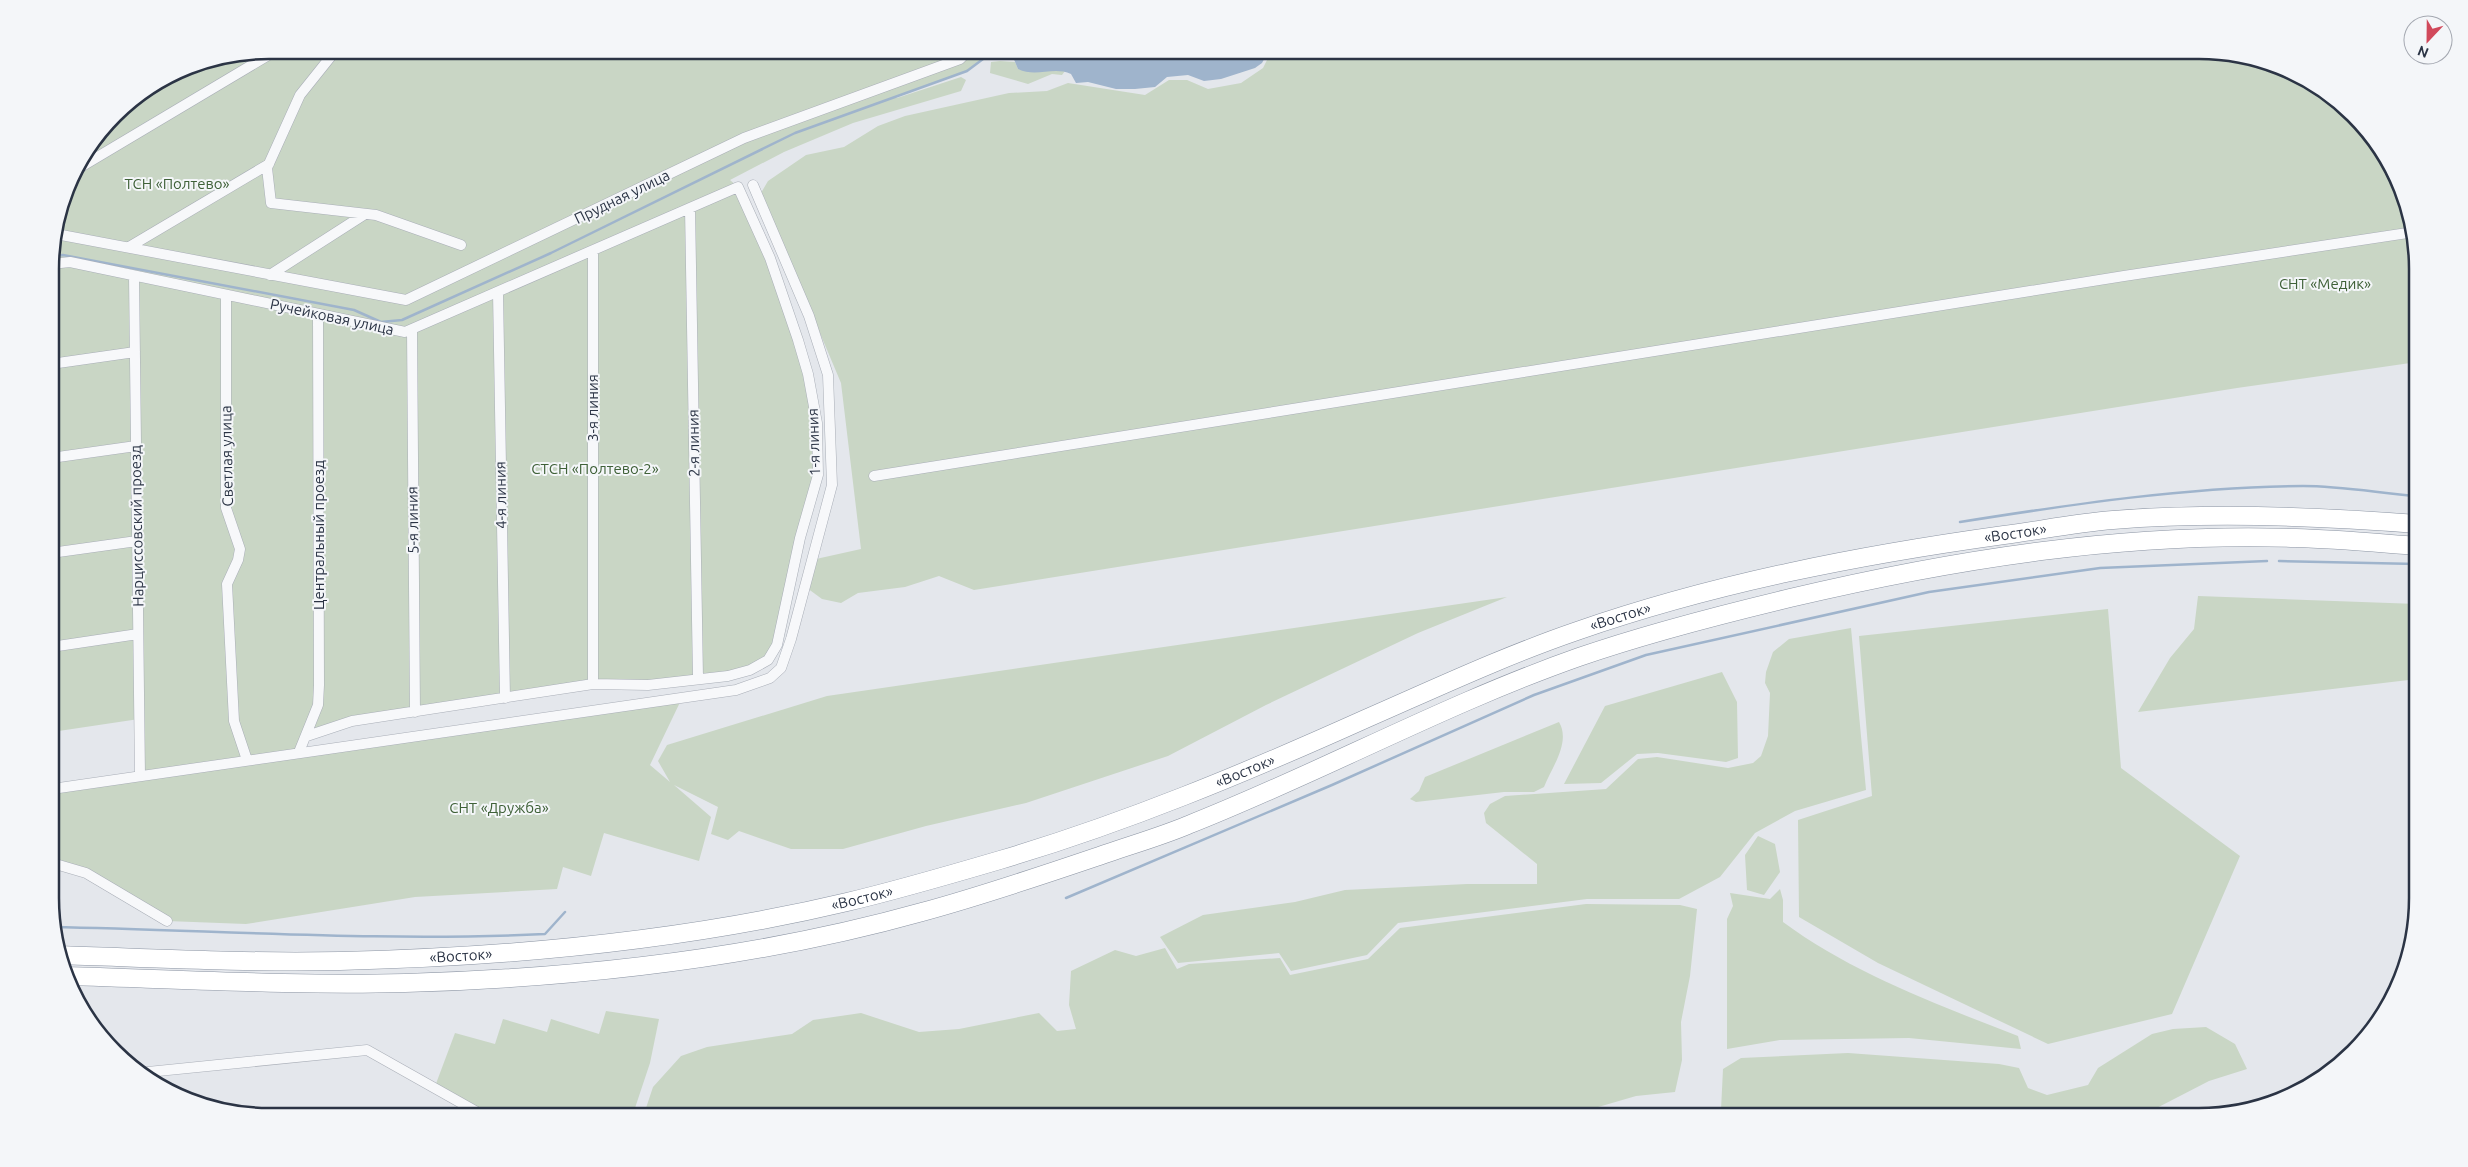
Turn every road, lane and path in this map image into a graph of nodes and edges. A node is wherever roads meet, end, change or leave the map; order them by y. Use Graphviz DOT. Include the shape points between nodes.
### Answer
graph roads {
  1 [pos="262,59"];
  2 [pos="329,59"];
  3 [pos="960,59"];
  4 [pos="88,161"];
  5 [pos="269,164"];
  6 [pos="753,185"];
  7 [pos="738,187"];
  8 [pos="690,208"];
  9 [pos="365,214"];
  10 [pos="2406,233"];
  11 [pos="62,235"];
  12 [pos="461,245"];
  13 [pos="129,247"];
  14 [pos="593,251"];
  15 [pos="59,263"];
  16 [pos="270,275"];
  17 [pos="134,276"];
  18 [pos="498,292"];
  19 [pos="226,295"];
  20 [pos="318,314"];
  21 [pos="412,329"];
  22 [pos="135,352"];
  23 [pos="59,363"];
  24 [pos="136,446"];
  25 [pos="59,457"];
  26 [pos="874,476"];
  27 [pos="2409,523"];
  28 [pos="137,541"];
  29 [pos="2409,545"];
  30 [pos="59,552"];
  31 [pos="138,634"];
  32 [pos="59,645"];
  33 [pos="698,678"];
  34 [pos="593,684"];
  35 [pos="505,698"];
  36 [pos="415,712"];
  37 [pos="306,736"];
  38 [pos="299,752"];
  39 [pos="247,760"];
  40 [pos="140,776"];
  41 [pos="59,788"];
  42 [pos="59,864"];
  43 [pos="167,921"];
  44 [pos="67,955"];
  45 [pos="74,976"];
  46 [pos="150,1072"];
  47 [pos="470,1108"];
  1 -- 4 [label="street"];
  2 -- 5 [label="street" via="300,95"];
  3 -- 16 [label="street, Прудная улица" via="744,138 406,300"];
  5 -- 9 [label="street" via="272,203"];
  5 -- 13 [label="street"];
  6 -- 38 [label="street" via="809,316 828,375 832,485 781,668 770,678 736,690"];
  7 -- 8 [label="street, Ручейковая улица"];
  7 -- 33 [label="street, 1-я линия" via="770,258 808,374 817,423 818,475 800,538 777,645 768,660 750,670 728,676"];
  8 -- 14 [label="street, Ручейковая улица"];
  8 -- 33 [label="street, 2-я линия"];
  9 -- 12 [label="street"];
  9 -- 16 [label="street"];
  10 -- 26 [label="street"];
  11 -- 13 [label="street, Прудная улица"];
  13 -- 16 [label="street, Прудная улица"];
  14 -- 18 [label="street, Ручейковая улица"];
  14 -- 34 [label="street, 3-я линия"];
  15 -- 17 [label="street, Ручейковая улица" via="70,262"];
  17 -- 19 [label="street, Ручейковая улица"];
  17 -- 22 [label="street, Нарциссовский проезд"];
  18 -- 21 [label="street, Ручейковая улица"];
  18 -- 35 [label="street, 4-я линия"];
  19 -- 20 [label="street, Ручейковая улица"];
  19 -- 39 [label="street, Светлая улица" via="226,508 240,549 227,584 234,721"];
  20 -- 21 [label="street, Ручейковая улица" via="405,332"];
  20 -- 37 [label="street, Центральный проезд" via="319,685 318,705"];
  21 -- 36 [label="street, 5-я линия"];
  22 -- 23 [label="street"];
  22 -- 24 [label="street, Нарциссовский проезд"];
  24 -- 25 [label="street"];
  24 -- 28 [label="street, Нарциссовский проезд"];
  27 -- 44 [label="highway, «Восток»" via="2294,516 2116,520 1930,545 1759,578 1579,630 1477,669 1183,798 1094,830 1001,860 849,902 697,931 512,952 343,961"];
  28 -- 30 [label="street"];
  28 -- 31 [label="street, Нарциссовский проезд"];
  29 -- 45 [label="highway, «Восток»" via="2294,538 2219,538 2024,552 1846,585 1678,625 1580,656 1497,688 1187,826 1018,884 822,938 662,965 513,979 392,983"];
  31 -- 32 [label="street"];
  31 -- 40 [label="street, Нарциссовский проезд"];
  33 -- 34 [label="street, 1-я линия" via="648,685"];
  34 -- 35 [label="street, 1-я линия"];
  35 -- 36 [label="street, 1-я линия"];
  36 -- 37 [label="street, 1-я линия" via="352,720"];
  37 -- 38 [label="street, Центральный проезд"];
  38 -- 39 [label="street"];
  39 -- 40 [label="street"];
  40 -- 41 [label="street"];
  42 -- 43 [label="street" via="86,874"];
  46 -- 47 [label="street" via="367,1050"];
}
